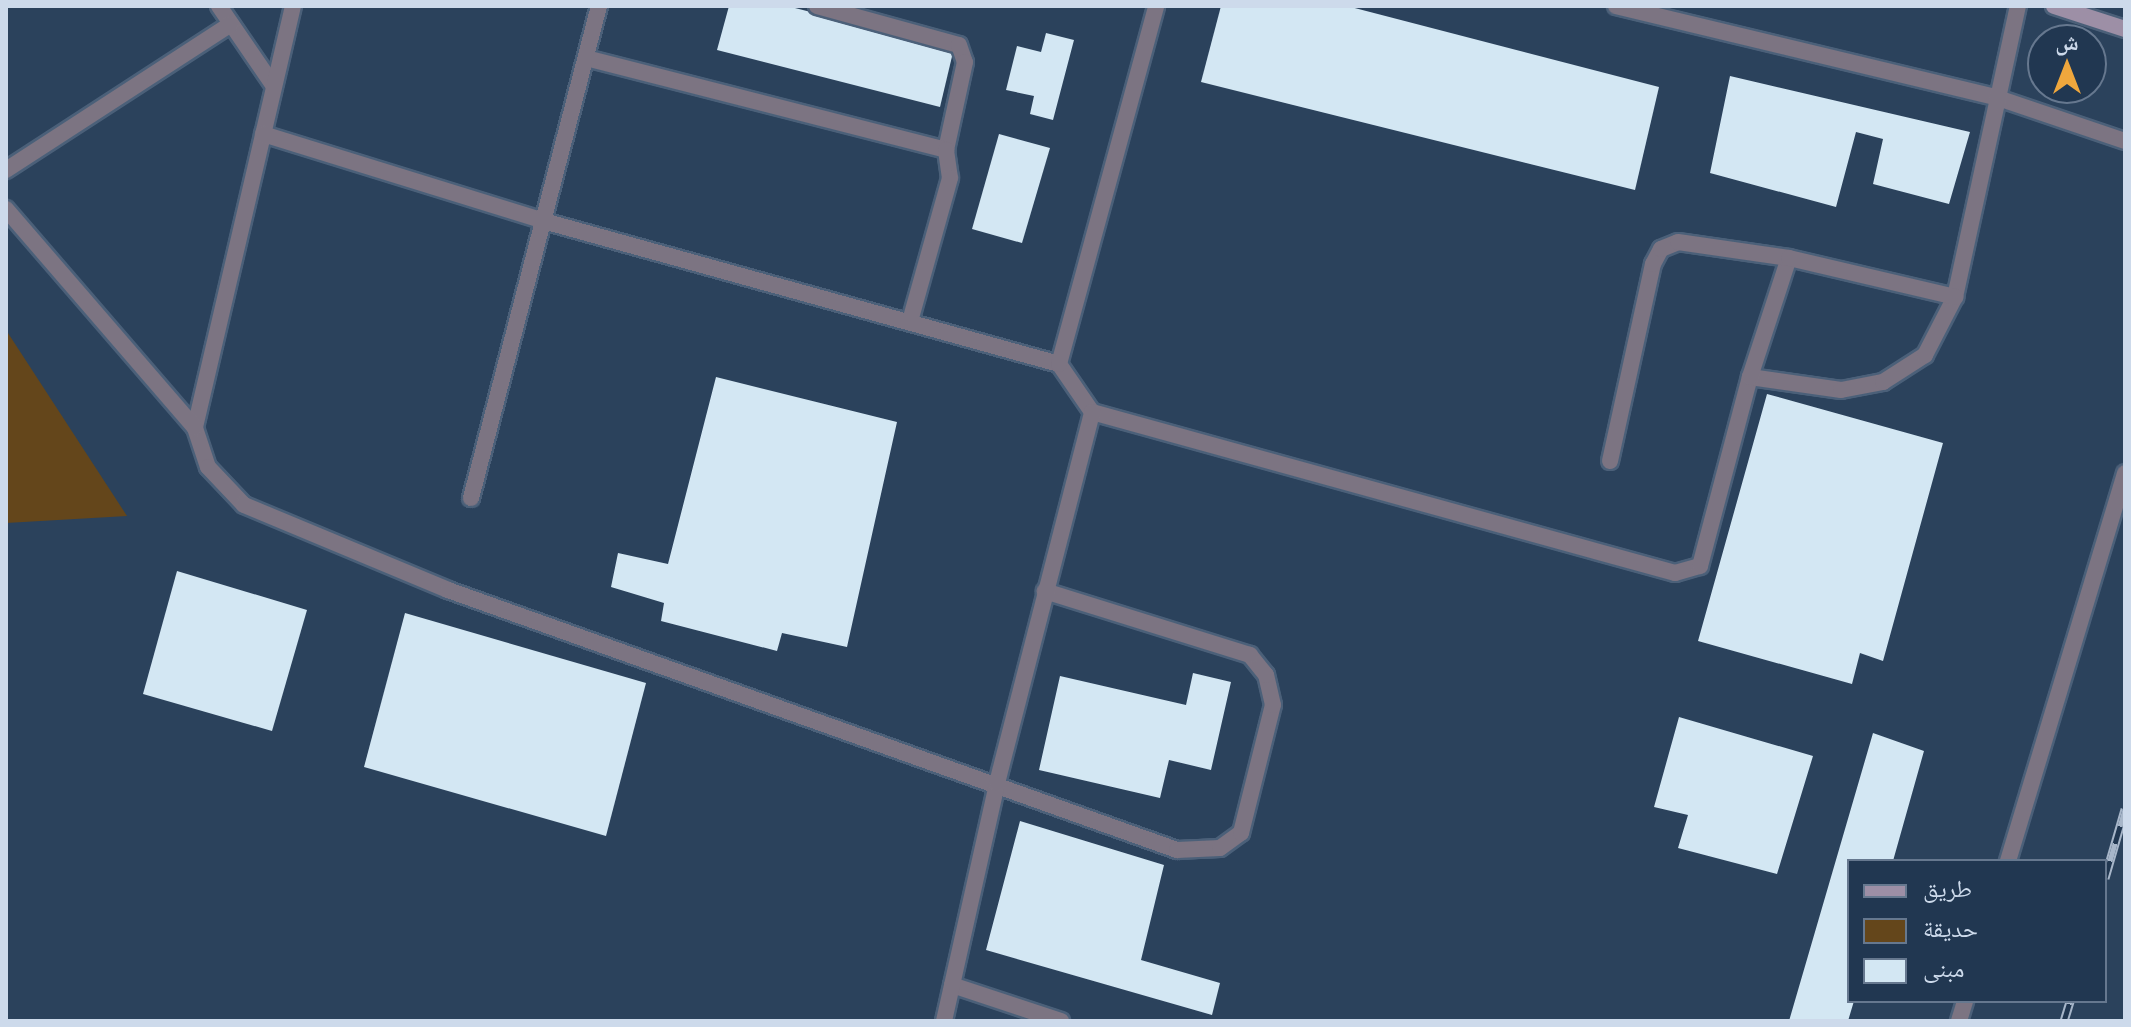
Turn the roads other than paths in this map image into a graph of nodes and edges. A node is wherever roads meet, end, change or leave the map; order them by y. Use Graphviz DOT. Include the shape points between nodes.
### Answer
graph roads {
  1 [pos="219,6"];
  2 [pos="293,6"];
  3 [pos="599,6"];
  4 [pos="817,6"];
  5 [pos="1156,6"];
  6 [pos="1616,6"];
  7 [pos="2018,6"];
  8 [pos="2054,6"];
  9 [pos="231,24"];
  10 [pos="2125,29"];
  11 [pos="586,58"];
  12 [pos="273,85"];
  13 [pos="1998,98"];
  14 [pos="263,134"];
  15 [pos="2125,141"];
  16 [pos="946,150"];
  17 [pos="6,170"];
  18 [pos="6,209"];
  19 [pos="547,222"];
  20 [pos="1789,258"];
  21 [pos="1955,297"];
  22 [pos="910,321"];
  23 [pos="1059,364"];
  24 [pos="1750,377"];
  25 [pos="1092,412"];
  26 [pos="195,428"];
  27 [pos="1610,461"];
  28 [pos="2125,473"];
  29 [pos="471,498"];
  30 [pos="1045,591"];
  31 [pos="997,783"];
  32 [pos="2009,859"];
  33 [pos="952,985"];
  34 [pos="944,1021"];
  35 [pos="1061,1021"];
  1 -- 9 [label="lane"];
  2 -- 12 [label="lane"];
  3 -- 11 [label="lane"];
  4 -- 16 [label="lane" via="959,45 965,62"];
  5 -- 23 [label="lane"];
  6 -- 13 [label="lane"];
  7 -- 13 [label="lane"];
  8 -- 10 [label="main road"];
  9 -- 12 [label="lane"];
  9 -- 17 [label="lane"];
  11 -- 16 [label="lane"];
  11 -- 19 [label="lane"];
  12 -- 14 [label="lane"];
  13 -- 15 [label="lane"];
  13 -- 21 [label="lane"];
  14 -- 19 [label="lane"];
  14 -- 26 [label="lane"];
  16 -- 22 [label="lane" via="950,178"];
  18 -- 26 [label="lane"];
  19 -- 22 [label="lane"];
  19 -- 29 [label="lane"];
  20 -- 21 [label="lane"];
  20 -- 24 [label="lane"];
  20 -- 27 [label="lane" via="1678,242 1661,249 1653,264"];
  21 -- 24 [label="lane" via="1925,355 1883,382 1841,390"];
  22 -- 23 [label="lane"];
  23 -- 25 [label="lane"];
  24 -- 25 [label="lane" via="1700,566 1675,573"];
  25 -- 30 [label="lane"];
  26 -- 31 [label="lane" via="208,467 244,505 448,590"];
  28 -- 32 [label="lane"];
  30 -- 31 [label="lane"];
  30 -- 31 [label="lane" via="1250,655 1266,675 1273,705 1241,833 1220,848 1177,850"];
  31 -- 33 [label="lane"];
  33 -- 34 [label="lane"];
  33 -- 35 [label="lane"];
}
